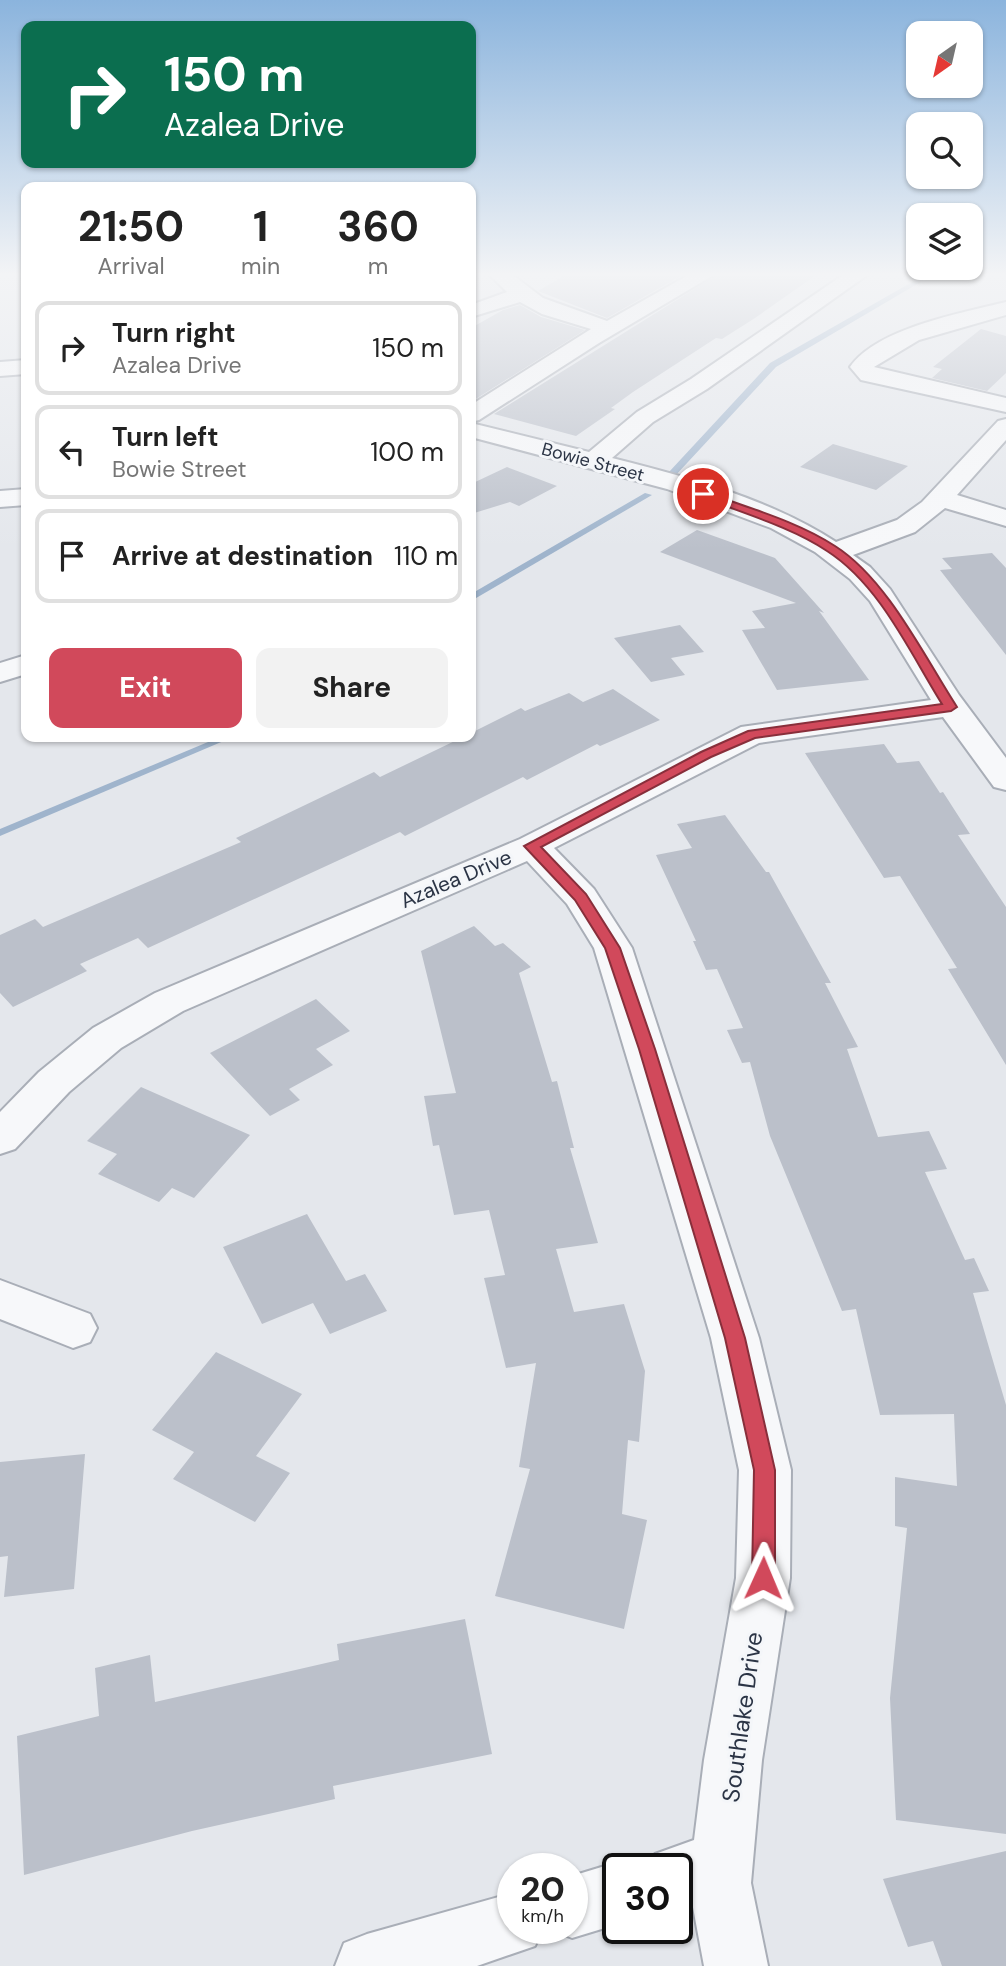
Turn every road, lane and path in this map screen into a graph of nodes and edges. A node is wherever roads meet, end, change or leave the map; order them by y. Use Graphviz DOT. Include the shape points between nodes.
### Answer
graph roads {
  1 [pos="551,365"];
  2 [pos="727,365"];
  3 [pos="864,365"];
  4 [pos="21,367"];
  5 [pos="0,369"];
  6 [pos="1006,405"];
  7 [pos="476,412"];
  8 [pos="478,438"];
  9 [pos="1001,438"];
  10 [pos="592,462"];
  11 [pos="21,497"];
  12 [pos="940,498"];
  13 [pos="0,499"];
  14 [pos="1006,518"];
  15 [pos="835,552"];
  16 [pos="21,666"];
  17 [pos="0,673"];
  18 [pos="951,707"];
  19 [pos="1006,780"];
  20 [pos="532,846"];
  21 [pos="0,1138"];
  22 [pos="0,1299"];
  23 [pos="73,1328"];
  24 [pos="700,1870"];
  25 [pos="497,1929"];
  26 [pos="368,1966"];
  27 [pos="736,1966"];
  1 -- 7 [label="street"];
  2 -- 10 [label="street" via="645,417"];
  3 -- 6 [label="street" via="861,368 869,375"];
  4 -- 5 [label="street"];
  8 -- 10 [label="street, Bowie Street"];
  9 -- 12 [label="street"];
  10 -- 15 [label="street, Bowie Street" via="729,502 786,525"];
  11 -- 13 [label="street"];
  12 -- 14 [label="street"];
  12 -- 15 [label="street" via="906,526"];
  15 -- 18 [label="street, Bowie Street" via="862,574 880,597"];
  16 -- 17 [label="street"];
  18 -- 19 [label="street, Bowie Street"];
  18 -- 20 [label="street, Azalea Drive" via="752,734"];
  20 -- 21 [label="street, Azalea Drive" via="169,1002 107,1038 54,1082"];
  20 -- 24 [label="street, Southlake Drive" via="581,897 612,948 735,1338 765,1470 763,1578 733,1760"];
  22 -- 23 [label="street"];
  24 -- 27 [label="street, Southlake Drive" via="720,1883"];
  25 -- 26 [label="street"];
}
